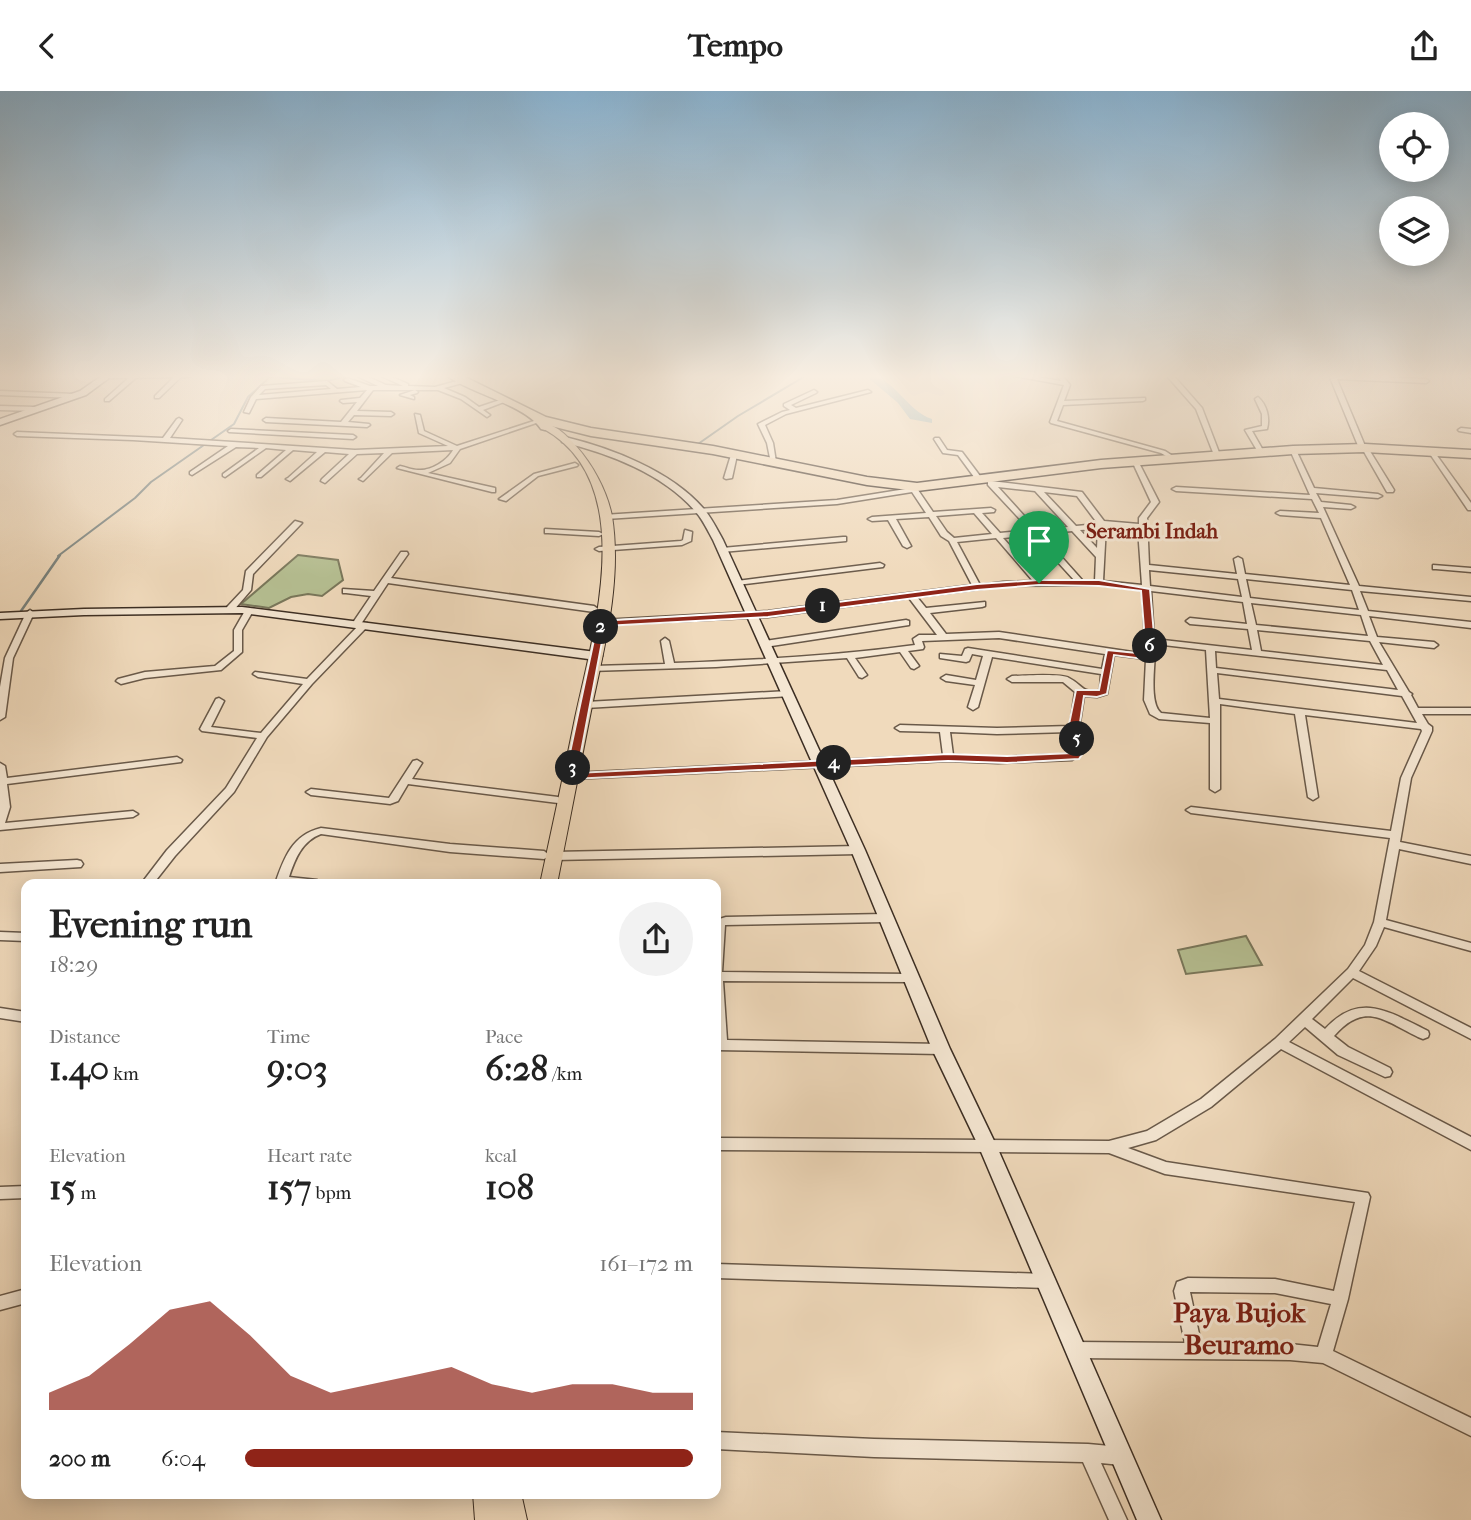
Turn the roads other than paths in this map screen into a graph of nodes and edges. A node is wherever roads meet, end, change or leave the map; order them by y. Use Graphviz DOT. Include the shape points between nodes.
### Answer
graph roads {
  1 [pos="184,442"];
  2 [pos="299,442"];
  3 [pos="388,442"];
  4 [pos="442,442"];
  5 [pos="481,442"];
  6 [pos="558,442"];
  7 [pos="566,442"];
  8 [pos="570,442"];
  9 [pos="651,442"];
  10 [pos="768,442"];
  11 [pos="938,442"];
  12 [pos="1125,442"];
  13 [pos="1212,442"];
  14 [pos="1255,442"];
  15 [pos="1361,442"];
  16 [pos="234,445"];
  17 [pos="263,447"];
  18 [pos="1364,448"];
  19 [pos="457,449"];
  20 [pos="291,450"];
  21 [pos="1293,450"];
  22 [pos="322,451"];
  23 [pos="388,451"];
  24 [pos="1431,451"];
  25 [pos="355,452"];
  26 [pos="1261,452"];
  27 [pos="1471,454"];
  28 [pos="734,455"];
  29 [pos="1217,455"];
  30 [pos="1173,458"];
  31 [pos="773,461"];
  32 [pos="1135,461"];
  33 [pos="575,465"];
  34 [pos="400,468"];
  35 [pos="424,472"];
  36 [pos="192,473"];
  37 [pos="225,475"];
  38 [pos="259,476"];
  39 [pos="728,478"];
  40 [pos="290,479"];
  41 [pos="363,479"];
  42 [pos="325,481"];
  43 [pos="986,481"];
  44 [pos="916,489"];
  45 [pos="1037,489"];
  46 [pos="1176,489"];
  47 [pos="1390,490"];
  48 [pos="1378,496"];
  49 [pos="1314,497"];
  50 [pos="503,499"];
  51 [pos="518,502"];
  52 [pos="1350,507"];
  53 [pos="1471,509"];
  54 [pos="990,510"];
  55 [pos="976,511"];
  56 [pos="700,512"];
  57 [pos="1280,513"];
  58 [pos="931,515"];
  59 [pos="1323,516"];
  60 [pos="606,517"];
  61 [pos="891,518"];
  62 [pos="872,519"];
  63 [pos="298,523"];
  64 [pos="1102,525"];
  65 [pos="1142,527"];
  66 [pos="1076,530"];
  67 [pos="548,531"];
  68 [pos="688,532"];
  69 [pos="599,534"];
  70 [pos="1037,534"];
  71 [pos="999,537"];
  72 [pos="843,539"];
  73 [pos="952,540"];
  74 [pos="907,546"];
  75 [pos="604,549"];
  76 [pos="722,550"];
  77 [pos="404,554"];
  78 [pos="1101,557"];
  79 [pos="1238,559"];
  80 [pos="880,565"];
  81 [pos="1144,567"];
  82 [pos="1436,567"];
  83 [pos="1471,570"];
  84 [pos="1242,577"];
  85 [pos="387,580"];
  86 [pos="1080,582"];
  87 [pos="737,583"];
  88 [pos="1039,583"];
  89 [pos="1099,583"];
  90 [pos="977,587"];
  91 [pos="1146,589"];
  92 [pos="1356,589"];
  93 [pos="346,591"];
  94 [pos="377,594"];
  95 [pos="911,595"];
  96 [pos="1471,599"];
  97 [pos="1248,601"];
  98 [pos="982,604"];
  99 [pos="230,609"];
  100 [pos="594,609"];
  101 [pos="249,611"];
  102 [pos="926,611"];
  103 [pos="24,614"];
  104 [pos="1364,614"];
  105 [pos="751,615"];
  106 [pos="0,616"];
  107 [pos="1189,621"];
  108 [pos="601,623"];
  109 [pos="906,623"];
  110 [pos="360,624"];
  111 [pos="1471,625"];
  112 [pos="1253,627"];
  113 [pos="943,636"];
  114 [pos="1373,639"];
  115 [pos="666,641"];
  116 [pos="1150,641"];
  117 [pos="765,644"];
  118 [pos="1434,645"];
  119 [pos="1210,647"];
  120 [pos="903,650"];
  121 [pos="1110,652"];
  122 [pos="1256,652"];
  123 [pos="988,655"];
  124 [pos="850,656"];
  125 [pos="943,656"];
  126 [pos="1151,657"];
  127 [pos="592,660"];
  128 [pos="774,663"];
  129 [pos="670,666"];
  130 [pos="914,666"];
  131 [pos="1390,668"];
  132 [pos="1212,670"];
  133 [pos="1106,672"];
  134 [pos="258,674"];
  135 [pos="862,675"];
  136 [pos="946,678"];
  137 [pos="1012,679"];
  138 [pos="121,681"];
  139 [pos="309,681"];
  140 [pos="980,683"];
  141 [pos="1080,692"];
  142 [pos="788,694"];
  143 [pos="1407,694"];
  144 [pos="219,701"];
  145 [pos="1215,701"];
  146 [pos="586,705"];
  147 [pos="973,707"];
  148 [pos="1418,711"];
  149 [pos="1471,711"];
  150 [pos="1300,712"];
  151 [pos="0,717"];
  152 [pos="1215,721"];
  153 [pos="1427,727"];
  154 [pos="900,728"];
  155 [pos="1074,729"];
  156 [pos="945,730"];
  157 [pos="263,736"];
  158 [pos="948,758"];
  159 [pos="177,760"];
  160 [pos="417,763"];
  161 [pos="818,764"];
  162 [pos="0,766"];
  163 [pos="571,776"];
  164 [pos="3,781"];
  165 [pos="406,781"];
  166 [pos="1216,789"];
  167 [pos="311,792"];
  168 [pos="1313,797"];
  169 [pos="558,800"];
  170 [pos="1191,810"];
  171 [pos="133,814"];
  172 [pos="0,825"];
  173 [pos="1396,840"];
  174 [pos="858,850"];
  175 [pos="549,855"];
  176 [pos="1471,860"];
  177 [pos="77,864"];
  178 [pos="0,869"];
  179 [pos="151,879"];
  180 [pos="282,879"];
  181 [pos="540,879"];
  182 [pos="548,879"];
  183 [pos="885,918"];
  184 [pos="1380,922"];
  185 [pos="721,923"];
  186 [pos="0,936"];
  187 [pos="21,937"];
  188 [pos="1471,947"];
  189 [pos="1352,972"];
  190 [pos="721,976"];
  191 [pos="911,978"];
  192 [pos="0,1013"];
  193 [pos="21,1016"];
  194 [pos="1305,1020"];
  195 [pos="1423,1034"];
  196 [pos="1471,1034"];
  197 [pos="1325,1037"];
  198 [pos="1280,1043"];
  199 [pos="721,1045"];
  200 [pos="941,1049"];
  201 [pos="1385,1072"];
  202 [pos="721,1143"];
  203 [pos="1471,1144"];
  204 [pos="1109,1146"];
  205 [pos="988,1147"];
  206 [pos="21,1192"];
  207 [pos="0,1193"];
  208 [pos="721,1271"];
  209 [pos="1046,1281"];
  210 [pos="21,1297"];
  211 [pos="1340,1300"];
  212 [pos="0,1303"];
  213 [pos="1074,1350"];
  214 [pos="1195,1352"];
  215 [pos="1324,1355"];
  216 [pos="1471,1427"];
  217 [pos="721,1440"];
  218 [pos="1088,1453"];
  219 [pos="1121,1456"];
  220 [pos="487,1499"];
  221 [pos="509,1499"];
  222 [pos="489,1520"];
  223 [pos="513,1520"];
  224 [pos="1118,1520"];
  225 [pos="1149,1520"];
  1 -- 16 [label="street"];
  2 -- 20 [label="street"];
  3 -- 23 [label="street"];
  4 -- 19 [label="street"];
  5 -- 19 [label="street"];
  6 -- 33 [label="main road"];
  7 -- 60 [label="main road" via="595,483"];
  8 -- 56 [label="main road" via="654,475"];
  9 -- 28 [label="highway"];
  10 -- 31 [label="street"];
  11 -- 43 [label="street" via="945,452 960,453"];
  12 -- 30 [label="street"];
  13 -- 29 [label="street"];
  14 -- 26 [label="street"];
  15 -- 18 [label="street"];
  16 -- 17 [label="street"];
  16 -- 36 [label="street"];
  17 -- 20 [label="street"];
  17 -- 37 [label="street"];
  18 -- 21 [label="highway"];
  18 -- 24 [label="highway"];
  18 -- 47 [label="street"];
  19 -- 23 [label="street"];
  19 -- 35 [label="street" via="448,462"];
  20 -- 22 [label="street"];
  20 -- 38 [label="street"];
  21 -- 26 [label="highway"];
  21 -- 49 [label="street"];
  22 -- 25 [label="street"];
  22 -- 40 [label="street"];
  23 -- 25 [label="street"];
  23 -- 41 [label="street"];
  24 -- 27 [label="highway"];
  24 -- 53 [label="street"];
  25 -- 42 [label="street"];
  26 -- 29 [label="highway"];
  28 -- 31 [label="highway"];
  28 -- 39 [label="street"];
  29 -- 30 [label="highway"];
  30 -- 32 [label="highway"];
  31 -- 44 [label="highway"];
  32 -- 43 [label="highway"];
  32 -- 65 [label="street" via="1155,502"];
  33 -- 50 [label="street" via="536,475"];
  33 -- 69 [label="main road" via="596,511"];
  34 -- 35 [label="street"];
  35 -- 50 [label="street"];
  43 -- 44 [label="highway"];
  43 -- 45 [label="street"];
  43 -- 70 [label="street"];
  44 -- 56 [label="street" via="836,502"];
  44 -- 58 [label="street"];
  45 -- 64 [label="street" via="1079,494"];
  45 -- 66 [label="street"];
  46 -- 49 [label="street"];
  48 -- 49 [label="street"];
  49 -- 52 [label="street"];
  49 -- 59 [label="street"];
  50 -- 51 [label="street"];
  54 -- 55 [label="street"];
  55 -- 58 [label="street"];
  55 -- 71 [label="street"];
  56 -- 60 [label="street"];
  56 -- 76 [label="main road"];
  57 -- 59 [label="street"];
  58 -- 61 [label="street"];
  58 -- 73 [label="street"];
  59 -- 92 [label="street"];
  60 -- 75 [label="main road"];
  61 -- 62 [label="street"];
  61 -- 74 [label="street"];
  63 -- 99 [label="street" via="249,573 247,590"];
  64 -- 65 [label="street"];
  64 -- 66 [label="street"];
  64 -- 78 [label="street"];
  65 -- 81 [label="street"];
  66 -- 70 [label="street"];
  66 -- 78 [label="street"];
  67 -- 69 [label="street"];
  68 -- 75 [label="street" via="682,543"];
  69 -- 75 [label="main road"];
  70 -- 71 [label="street"];
  70 -- 86 [label="street"];
  71 -- 73 [label="street"];
  71 -- 88 [label="street"];
  72 -- 76 [label="street"];
  73 -- 90 [label="street"];
  75 -- 100 [label="main road"];
  75 -- 108 [label="main road"];
  76 -- 87 [label="main road"];
  77 -- 85 [label="street"];
  78 -- 89 [label="street"];
  79 -- 84 [label="street"];
  80 -- 87 [label="street"];
  81 -- 84 [label="street"];
  81 -- 91 [label="street"];
  82 -- 83 [label="street"];
  84 -- 92 [label="street"];
  84 -- 97 [label="street"];
  85 -- 94 [label="street"];
  85 -- 100 [label="street"];
  86 -- 88 [label="street"];
  86 -- 89 [label="street"];
  87 -- 105 [label="main road"];
  88 -- 90 [label="street"];
  89 -- 91 [label="street"];
  90 -- 95 [label="street"];
  91 -- 97 [label="street"];
  91 -- 116 [label="street"];
  92 -- 96 [label="street"];
  92 -- 104 [label="street"];
  93 -- 94 [label="street"];
  94 -- 110 [label="street"];
  95 -- 102 [label="street"];
  95 -- 105 [label="street"];
  97 -- 104 [label="street"];
  97 -- 112 [label="street"];
  98 -- 102 [label="street"];
  99 -- 101 [label="main road"];
  99 -- 103 [label="main road"];
  100 -- 127 [label="main road"];
  101 -- 110 [label="main road"];
  101 -- 138 [label="street" via="238,630 238,652 224,666"];
  102 -- 113 [label="street"];
  103 -- 106 [label="main road"];
  103 -- 151 [label="street" via="9,658"];
  104 -- 111 [label="street"];
  104 -- 114 [label="street"];
  105 -- 108 [label="street"];
  105 -- 117 [label="main road"];
  107 -- 112 [label="street"];
  108 -- 127 [label="main road"];
  109 -- 117 [label="street"];
  110 -- 127 [label="main road"];
  110 -- 139 [label="street"];
  112 -- 114 [label="street"];
  112 -- 122 [label="street"];
  113 -- 120 [label="street" via="917,638 922,647"];
  113 -- 121 [label="street" via="999,635"];
  114 -- 118 [label="street"];
  114 -- 131 [label="street"];
  115 -- 129 [label="street"];
  116 -- 119 [label="street"];
  116 -- 126 [label="street"];
  117 -- 128 [label="main road"];
  119 -- 122 [label="street"];
  119 -- 132 [label="street"];
  120 -- 124 [label="street"];
  120 -- 130 [label="street"];
  121 -- 126 [label="street"];
  121 -- 133 [label="street"];
  122 -- 131 [label="street"];
  123 -- 125 [label="street" via="968,651 966,659"];
  123 -- 133 [label="street"];
  123 -- 140 [label="street"];
  124 -- 128 [label="street"];
  124 -- 135 [label="street"];
  126 -- 152 [label="street" via="1149,701 1153,712"];
  127 -- 129 [label="street"];
  127 -- 146 [label="main road"];
  127 -- 169 [label="main road"];
  128 -- 129 [label="street"];
  128 -- 142 [label="main road"];
  131 -- 143 [label="street"];
  132 -- 143 [label="street"];
  132 -- 145 [label="street"];
  133 -- 141 [label="street" via="1102,693"];
  134 -- 139 [label="street"];
  136 -- 140 [label="street"];
  137 -- 141 [label="street" via="1065,679"];
  139 -- 157 [label="street"];
  140 -- 147 [label="street"];
  141 -- 155 [label="street"];
  142 -- 146 [label="street"];
  142 -- 161 [label="main road"];
  143 -- 148 [label="street"];
  144 -- 157 [label="street" via="205,729"];
  145 -- 150 [label="street"];
  145 -- 152 [label="street"];
  146 -- 163 [label="main road"];
  148 -- 149 [label="street"];
  148 -- 153 [label="street"];
  150 -- 153 [label="street"];
  150 -- 168 [label="street"];
  152 -- 166 [label="street"];
  153 -- 173 [label="street" via="1406,778"];
  154 -- 156 [label="street"];
  155 -- 156 [label="street"];
  155 -- 158 [label="street" via="1078,753 1072,757"];
  156 -- 158 [label="street"];
  157 -- 179 [label="street" via="230,790"];
  158 -- 161 [label="street"];
  159 -- 164 [label="street"];
  160 -- 165 [label="street"];
  161 -- 163 [label="street"];
  161 -- 174 [label="main road"];
  162 -- 164 [label="street"];
  163 -- 175 [label="main road"];
  164 -- 172 [label="street" via="5,807"];
  165 -- 167 [label="street" via="390,801"];
  165 -- 169 [label="street"];
  169 -- 175 [label="main road"];
  170 -- 173 [label="street"];
  171 -- 172 [label="street"];
  173 -- 176 [label="street"];
  173 -- 184 [label="street"];
  174 -- 175 [label="street"];
  174 -- 183 [label="main road"];
  175 -- 180 [label="street" via="321,831 310,833 299,845"];
  175 -- 181 [label="main road"];
  175 -- 182 [label="main road"];
  177 -- 178 [label="street"];
  183 -- 185 [label="street"];
  183 -- 191 [label="main road"];
  184 -- 188 [label="street"];
  184 -- 189 [label="street"];
  186 -- 187 [label="street"];
  189 -- 194 [label="street"];
  189 -- 196 [label="street"];
  190 -- 191 [label="street"];
  191 -- 200 [label="main road"];
  192 -- 193 [label="street"];
  194 -- 197 [label="street"];
  194 -- 198 [label="street"];
  195 -- 197 [label="street" via="1362,1010 1346,1015"];
  197 -- 201 [label="street"];
  198 -- 203 [label="street"];
  198 -- 204 [label="street" via="1206,1103 1152,1136"];
  199 -- 200 [label="street"];
  200 -- 205 [label="main road"];
  202 -- 205 [label="street"];
  204 -- 205 [label="street"];
  204 -- 211 [label="street" via="1165,1168 1363,1197"];
  205 -- 209 [label="main road"];
  206 -- 207 [label="street"];
  208 -- 209 [label="street"];
  209 -- 213 [label="main road"];
  210 -- 212 [label="street"];
  211 -- 214 [label="street" via="1275,1286 1188,1285 1182,1291"];
  211 -- 215 [label="street"];
  213 -- 214 [label="street"];
  213 -- 219 [label="main road"];
  214 -- 215 [label="street"];
  215 -- 216 [label="street"];
  217 -- 218 [label="street"];
  218 -- 219 [label="street"];
  218 -- 224 [label="street"];
  219 -- 225 [label="main road"];
  220 -- 222 [label="main road"];
  221 -- 223 [label="main road"];
}
